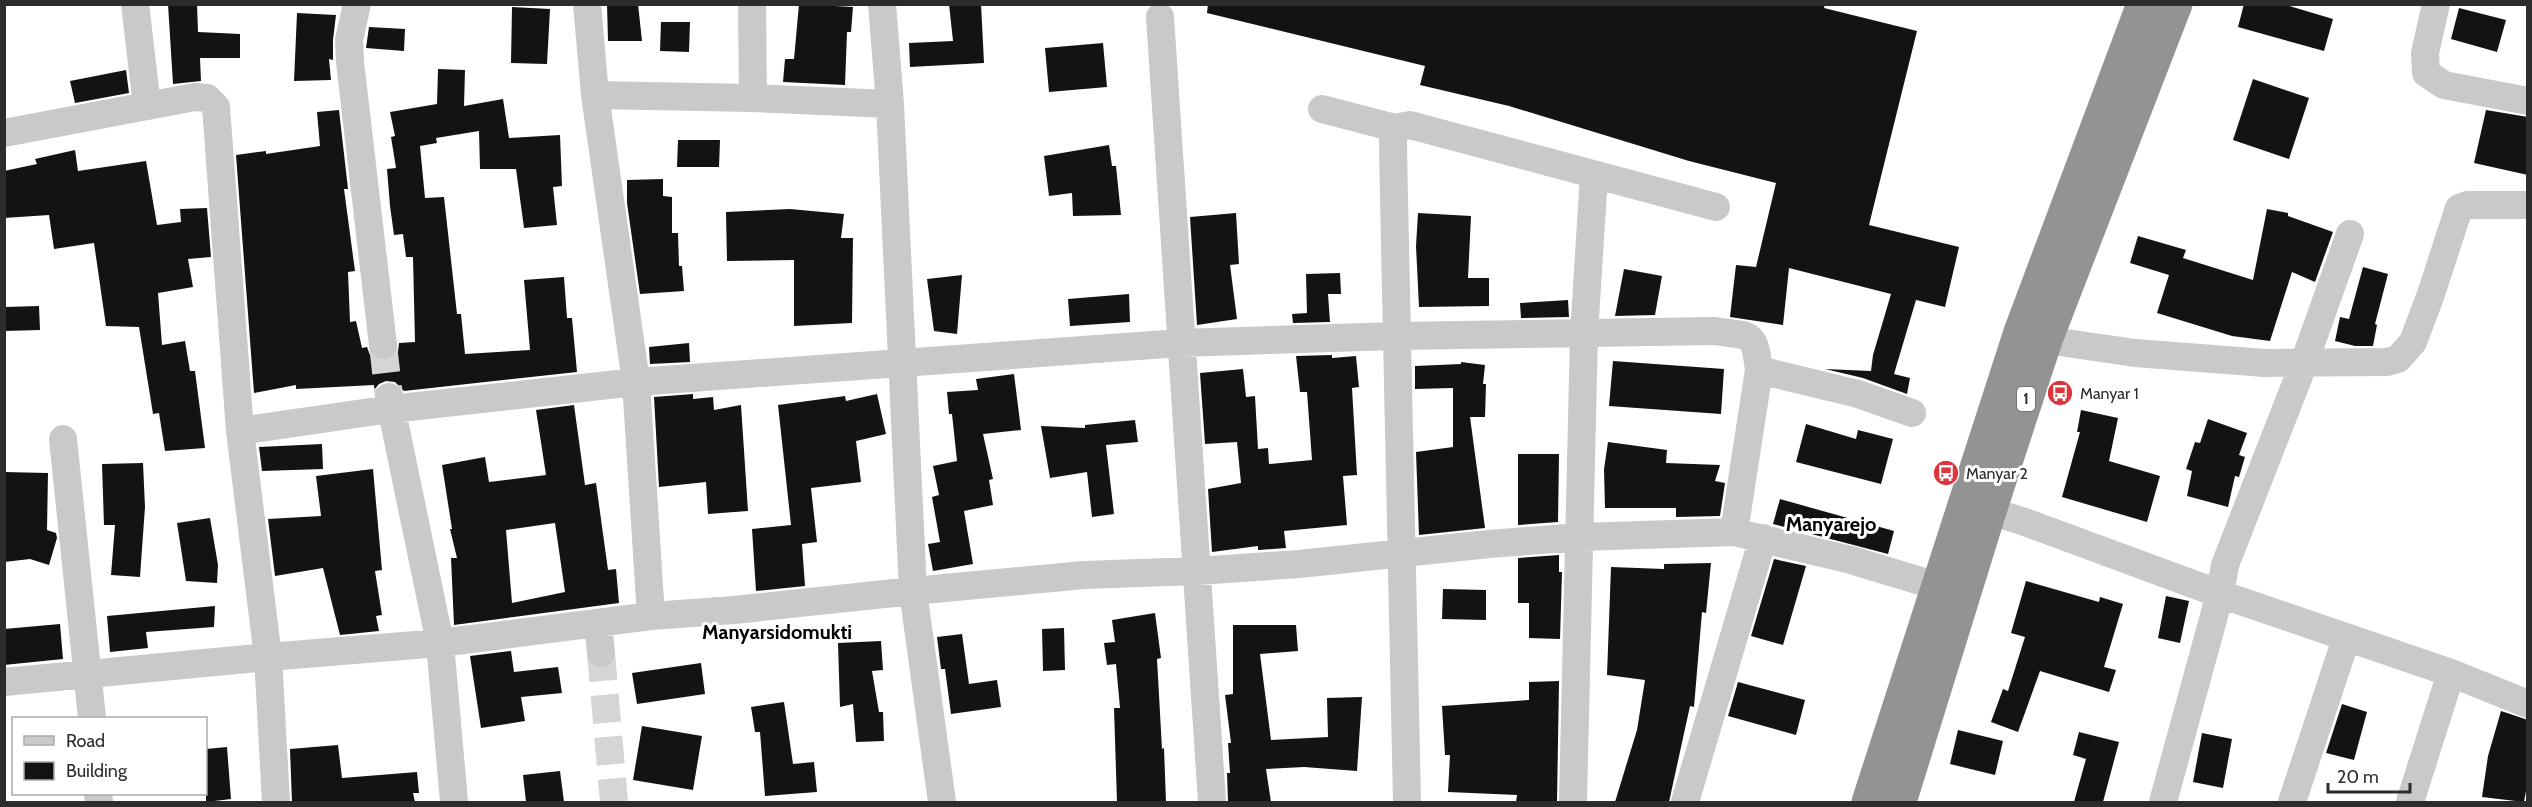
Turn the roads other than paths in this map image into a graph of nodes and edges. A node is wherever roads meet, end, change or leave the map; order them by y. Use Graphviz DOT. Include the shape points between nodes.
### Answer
graph roads {
  1 [pos="135,4"];
  2 [pos="357,4"];
  3 [pos="587,4"];
  4 [pos="752,4"];
  5 [pos="882,4"];
  6 [pos="2143,4"];
  7 [pos="2176,4"];
  8 [pos="2436,4"];
  9 [pos="1160,17"];
  10 [pos="595,95"];
  11 [pos="753,98"];
  12 [pos="2528,101"];
  13 [pos="890,104"];
  14 [pos="147,106"];
  15 [pos="1322,109"];
  16 [pos="1395,128"];
  17 [pos="4,133"];
  18 [pos="1594,176"];
  19 [pos="2528,205"];
  20 [pos="1716,207"];
  21 [pos="2350,234"];
  22 [pos="1584,334"];
  23 [pos="1396,336"];
  24 [pos="2046,340"];
  25 [pos="1180,343"];
  26 [pos="383,345"];
  27 [pos="902,363"];
  28 [pos="2304,363"];
  29 [pos="1759,370"];
  30 [pos="636,382"];
  31 [pos="390,403"];
  32 [pos="1912,413"];
  33 [pos="240,431"];
  34 [pos="63,439"];
  35 [pos="1990,511"];
  36 [pos="1734,532"];
  37 [pos="1580,537"];
  38 [pos="1763,538"];
  39 [pos="1403,554"];
  40 [pos="1197,572"];
  41 [pos="1937,586"];
  42 [pos="913,591"];
  43 [pos="2220,594"];
  44 [pos="651,616"];
  45 [pos="598,623"];
  46 [pos="2346,639"];
  47 [pos="440,643"];
  48 [pos="601,653"];
  49 [pos="268,657"];
  50 [pos="2451,673"];
  51 [pos="88,675"];
  52 [pos="4,682"];
  53 [pos="2528,704"];
  54 [pos="92,717"];
  55 [pos="276,802"];
  56 [pos="453,802"];
  57 [pos="942,802"];
  58 [pos="1212,802"];
  59 [pos="1407,802"];
  60 [pos="1573,802"];
  61 [pos="1685,802"];
  62 [pos="1868,802"];
  63 [pos="1900,802"];
  64 [pos="2163,802"];
  65 [pos="2292,802"];
  66 [pos="2410,802"];
  1 -- 14 [label="street"];
  2 -- 26 [label="street" via="349,40 350,62"];
  3 -- 10 [label="street"];
  4 -- 11 [label="street"];
  5 -- 13 [label="street"];
  6 -- 41 [label="highway, 1" via="2020,332"];
  7 -- 24 [label="highway, 1"];
  8 -- 12 [label="street" via="2425,53 2426,73 2444,85"];
  9 -- 25 [label="street"];
  10 -- 11 [label="street"];
  10 -- 30 [label="street"];
  11 -- 13 [label="street"];
  13 -- 27 [label="street"];
  14 -- 17 [label="street"];
  14 -- 33 [label="street" via="195,97 207,98 216,107"];
  15 -- 16 [label="street"];
  16 -- 18 [label="street" via="1410,125"];
  16 -- 23 [label="street"];
  18 -- 20 [label="street"];
  18 -- 22 [label="street"];
  19 -- 28 [label="street" via="2459,208 2413,342 2398,358 2376,363"];
  21 -- 28 [label="street"];
  22 -- 23 [label="street"];
  22 -- 29 [label="street" via="1714,331 1748,336 1756,344"];
  22 -- 37 [label="street"];
  23 -- 25 [label="street"];
  23 -- 39 [label="street"];
  24 -- 28 [label="street" via="2135,353"];
  24 -- 35 [label="highway, 1"];
  25 -- 27 [label="street"];
  25 -- 40 [label="street"];
  27 -- 30 [label="street"];
  27 -- 42 [label="street"];
  28 -- 43 [label="street" via="2225,565"];
  29 -- 32 [label="street" via="1858,394"];
  29 -- 36 [label="street"];
  30 -- 31 [label="street"];
  30 -- 44 [label="street"];
  31 -- 33 [label="street"];
  31 -- 47 [label="street"];
  33 -- 49 [label="street"];
  34 -- 51 [label="street"];
  35 -- 43 [label="street"];
  35 -- 63 [label="highway, 1"];
  36 -- 37 [label="street"];
  36 -- 38 [label="street"];
  37 -- 39 [label="street"];
  37 -- 60 [label="street"];
  38 -- 41 [label="street"];
  38 -- 61 [label="street"];
  39 -- 40 [label="street"];
  39 -- 59 [label="street"];
  40 -- 42 [label="street" via="1084,575"];
  40 -- 58 [label="street"];
  41 -- 62 [label="highway, 1"];
  42 -- 44 [label="street"];
  42 -- 57 [label="street"];
  43 -- 46 [label="street"];
  43 -- 64 [label="street"];
  44 -- 45 [label="street"];
  45 -- 47 [label="street"];
  45 -- 48 [label="street"];
  46 -- 50 [label="street"];
  46 -- 65 [label="street"];
  47 -- 49 [label="street"];
  47 -- 56 [label="street"];
  49 -- 51 [label="street"];
  49 -- 55 [label="street"];
  50 -- 53 [label="street"];
  50 -- 66 [label="street"];
  51 -- 52 [label="street"];
  51 -- 54 [label="street"];
}
